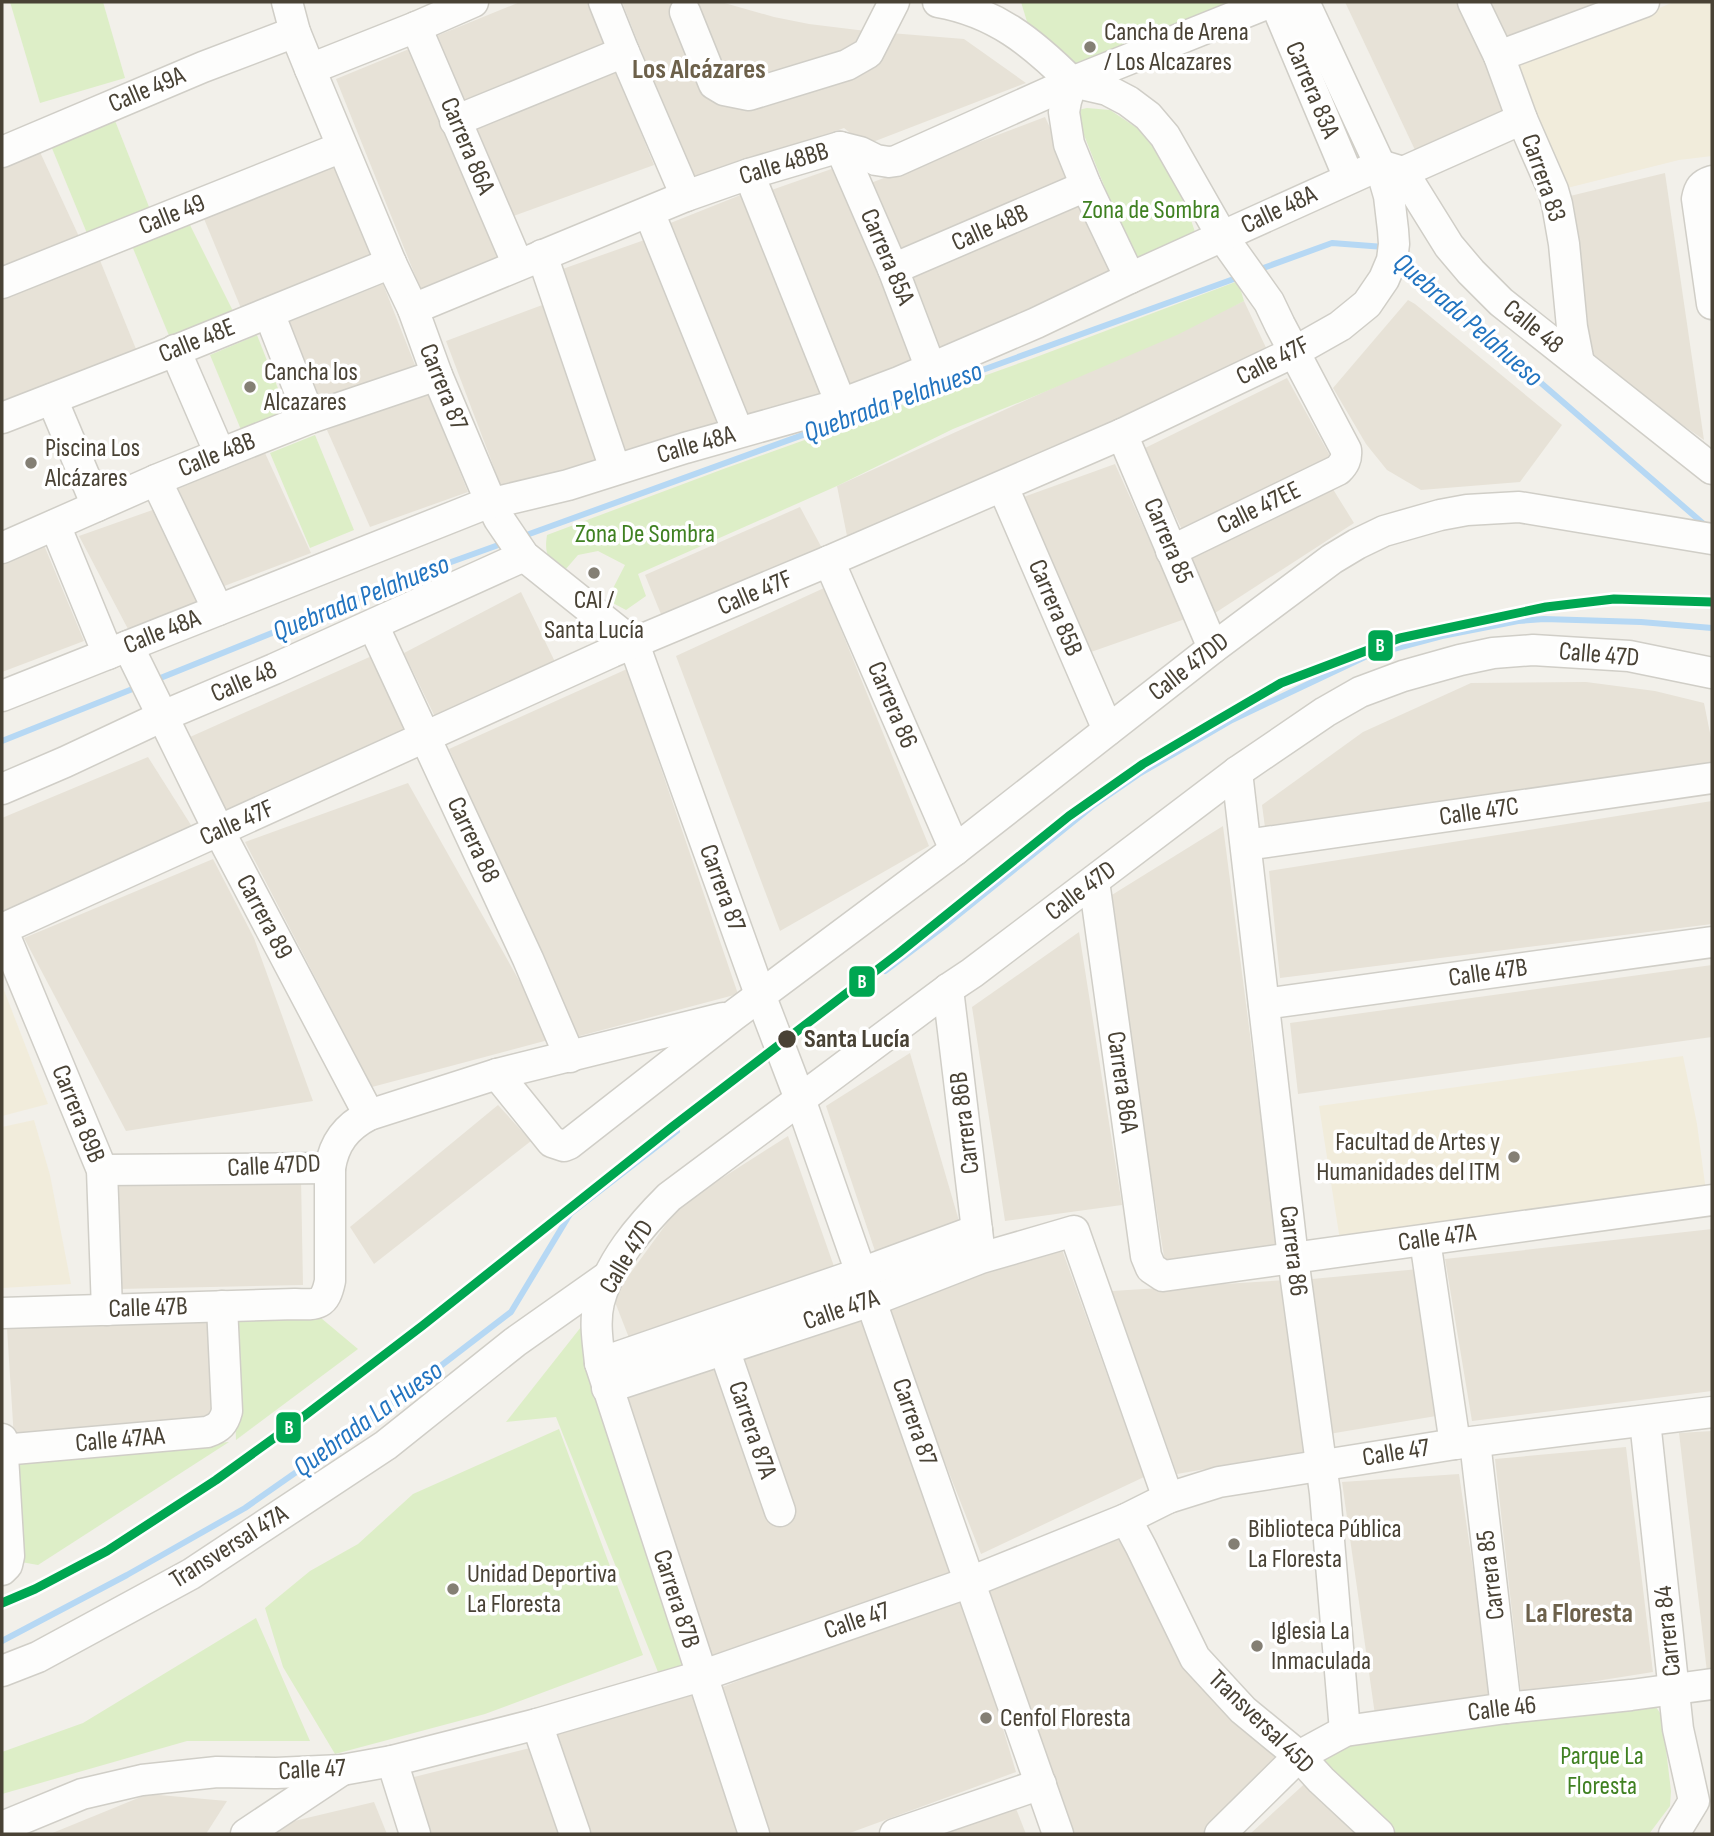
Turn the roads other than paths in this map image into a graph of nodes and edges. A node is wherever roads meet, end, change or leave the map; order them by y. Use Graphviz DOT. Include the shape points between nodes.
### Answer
graph roads {
  1 [pos="287,2"];
  2 [pos="473,2"];
  3 [pos="604,2"];
  4 [pos="894,2"];
  5 [pos="937,2"];
  6 [pos="1273,2"];
  7 [pos="1304,2"];
  8 [pos="1473,2"];
  9 [pos="1644,2"];
  10 [pos="685,12"];
  11 [pos="416,27"];
  12 [pos="295,32"];
  13 [pos="624,52"];
  14 [pos="1499,56"];
  15 [pos="310,69"];
  16 [pos="1072,82"];
  17 [pos="1522,119"];
  18 [pos="455,121"];
  19 [pos="342,147"];
  20 [pos="840,147"];
  21 [pos="2,152"];
  22 [pos="1392,169"];
  23 [pos="749,174"];
  24 [pos="1349,178"];
  25 [pos="1709,182"];
  26 [pos="1086,186"];
  27 [pos="686,196"];
  28 [pos="649,212"];
  29 [pos="1228,244"];
  30 [pos="530,260"];
  31 [pos="391,263"];
  32 [pos="894,270"];
  33 [pos="1130,278"];
  34 [pos="2,283"];
  35 [pos="1712,304"];
  36 [pos="413,309"];
  37 [pos="269,313"];
  38 [pos="175,350"];
  39 [pos="1294,352"];
  40 [pos="1579,363"];
  41 [pos="932,369"];
  42 [pos="437,375"];
  43 [pos="52,399"];
  44 [pos="841,404"];
  45 [pos="2,418"];
  46 [pos="310,418"];
  47 [pos="738,432"];
  48 [pos="1122,434"];
  49 [pos="220,454"];
  50 [pos="615,469"];
  51 [pos="1712,469"];
  52 [pos="156,480"];
  53 [pos="1003,486"];
  54 [pos="97,506"];
  55 [pos="495,511"];
  56 [pos="55,526"];
  57 [pos="1712,539"];
  58 [pos="2,548"];
  59 [pos="521,551"];
  60 [pos="1171,551"];
  61 [pos="830,561"];
  62 [pos="218,610"];
  63 [pos="373,625"];
  64 [pos="634,644"];
  65 [pos="1213,648"];
  66 [pos="123,653"];
  67 [pos="1712,673"];
  68 [pos="2,696"];
  69 [pos="160,710"];
  70 [pos="1108,730"];
  71 [pos="425,737"];
  72 [pos="1237,772"];
  73 [pos="1712,778"];
  74 [pos="2,789"];
  75 [pos="219,831"];
  76 [pos="1245,845"];
  77 [pos="955,850"];
  78 [pos="1094,881"];
  79 [pos="2,929"];
  80 [pos="1712,942"];
  81 [pos="948,989"];
  82 [pos="761,996"];
  83 [pos="1264,1004"];
  84 [pos="734,1016"];
  85 [pos="570,1057"];
  86 [pos="497,1074"];
  87 [pos="800,1099"];
  88 [pos="369,1115"];
  89 [pos="330,1168"];
  90 [pos="102,1170"];
  91 [pos="1712,1200"];
  92 [pos="1426,1240"];
  93 [pos="979,1244"];
  94 [pos="1293,1258"];
  95 [pos="861,1273"];
  96 [pos="610,1275"];
  97 [pos="1163,1276"];
  98 [pos="871,1301"];
  99 [pos="222,1306"];
  100 [pos="107,1310"];
  101 [pos="2,1313"];
  102 [pos="724,1349"];
  103 [pos="603,1376"];
  104 [pos="1712,1412"];
  105 [pos="1645,1421"];
  106 [pos="2,1439"];
  107 [pos="1465,1443"];
  108 [pos="2,1450"];
  109 [pos="1321,1464"];
  110 [pos="1168,1498"];
  111 [pos="780,1511"];
  112 [pos="1126,1519"];
  113 [pos="6,1563"];
  114 [pos="970,1582"];
  115 [pos="2,1671"];
  116 [pos="701,1676"];
  117 [pos="1712,1684"];
  118 [pos="1674,1689"];
  119 [pos="1506,1708"];
  120 [pos="537,1724"];
  121 [pos="1345,1731"];
  122 [pos="1299,1756"];
  123 [pos="392,1761"];
  124 [pos="342,1770"];
  125 [pos="276,1773"];
  126 [pos="1041,1784"];
  127 [pos="1703,1805"];
  128 [pos="2,1827"];
  129 [pos="245,1834"];
  130 [pos="415,1834"];
  131 [pos="575,1834"];
  132 [pos="754,1834"];
  133 [pos="895,1834"];
  134 [pos="1058,1834"];
  135 [pos="1220,1834"];
  136 [pos="1379,1834"];
  137 [pos="1674,1834"];
  1 -- 12 [label="street, Carrera 87"];
  2 -- 11 [label="street"];
  3 -- 13 [label="street"];
  4 -- 10 [label="street" via="868,53 847,65 749,95 714,84"];
  5 -- 16 [label="street" via="1006,26"];
  6 -- 16 [label="street, Calle 48BB"];
  6 -- 24 [label="street, Carrera 83A"];
  7 -- 22 [label="street, Carrera 83A"];
  8 -- 14 [label="street, Carrera 83"];
  9 -- 14 [label="street"];
  11 -- 15 [label="street"];
  11 -- 18 [label="street, Carrera 86A"];
  12 -- 15 [label="street, Carrera 87"];
  12 -- 21 [label="street, Calle 49A"];
  13 -- 18 [label="street"];
  13 -- 27 [label="street"];
  14 -- 17 [label="street, Carrera 83"];
  15 -- 19 [label="street, Carrera 87"];
  16 -- 20 [label="street, Calle 48BB" via="889,163"];
  16 -- 26 [label="street" via="1064,121"];
  16 -- 29 [label="street" via="1118,95 1148,116 1175,151"];
  17 -- 22 [label="street, Calle 48A"];
  17 -- 40 [label="street, Carrera 83" via="1557,204"];
  18 -- 30 [label="street, Carrera 86A"];
  19 -- 31 [label="street, Carrera 87"];
  19 -- 34 [label="street, Calle 49"];
  20 -- 23 [label="street, Calle 48BB"];
  20 -- 32 [label="street, Carrera 85A"];
  22 -- 24 [label="street, Calle 48A"];
  22 -- 39 [label="street, Calle 47F" via="1393,252 1384,279 1367,304 1340,326"];
  22 -- 40 [label="street, Calle 48" via="1471,272 1501,302"];
  23 -- 27 [label="street, Calle 48BB"];
  23 -- 44 [label="street"];
  24 -- 29 [label="street, Calle 48A"];
  25 -- 35 [label="street" via="1699,188 1697,199"];
  26 -- 32 [label="street, Calle 48B"];
  26 -- 33 [label="street"];
  27 -- 28 [label="street, Calle 48BB"];
  28 -- 30 [label="street, Calle 48BB"];
  28 -- 47 [label="street"];
  29 -- 33 [label="street, Calle 48A"];
  29 -- 39 [label="street" via="1265,295"];
  30 -- 36 [label="street, Calle 48BB"];
  30 -- 50 [label="street, Carrera 86A"];
  31 -- 36 [label="street, Carrera 87"];
  31 -- 37 [label="street, Calle 48E"];
  32 -- 41 [label="street, Carrera 85A"];
  33 -- 41 [label="street, Calle 48A"];
  36 -- 42 [label="street, Carrera 87"];
  37 -- 38 [label="street, Calle 48E"];
  37 -- 46 [label="street"];
  38 -- 43 [label="street, Calle 48E"];
  38 -- 49 [label="street"];
  39 -- 48 [label="street, Calle 47F"];
  39 -- 60 [label="street, Calle 47EE" via="1346,450 1344,464"];
  40 -- 51 [label="street, Calle 48"];
  41 -- 44 [label="street, Calle 48A"];
  42 -- 46 [label="street, Calle 48B"];
  42 -- 55 [label="street, Carrera 87"];
  43 -- 45 [label="street, Calle 48E"];
  43 -- 54 [label="street"];
  44 -- 47 [label="street, Calle 48A"];
  46 -- 49 [label="street, Calle 48B"];
  47 -- 50 [label="street, Calle 48A"];
  48 -- 53 [label="street, Calle 47F"];
  48 -- 60 [label="street, Carrera 85"];
  49 -- 52 [label="street, Calle 48B"];
  50 -- 55 [label="street, Calle 48A"];
  52 -- 54 [label="street, Calle 48B"];
  52 -- 62 [label="street"];
  53 -- 61 [label="street, Calle 47F"];
  53 -- 70 [label="street, Carrera 85B"];
  54 -- 56 [label="street, Calle 48B"];
  55 -- 59 [label="street, Carrera 87"];
  55 -- 62 [label="street, Calle 48A" via="472,508"];
  56 -- 58 [label="street, Calle 48B"];
  56 -- 66 [label="street, Carrera 89"];
  57 -- 65 [label="street, Calle 47DD" via="1519,507 1440,515 1357,544"];
  59 -- 63 [label="street, Calle 48"];
  59 -- 64 [label="street, Carrera 87"];
  60 -- 65 [label="street, Carrera 85"];
  61 -- 64 [label="street, Calle 47F"];
  61 -- 77 [label="street, Carrera 86"];
  62 -- 66 [label="street, Calle 48A"];
  63 -- 69 [label="street, Calle 48"];
  63 -- 71 [label="street, Carrera 88"];
  64 -- 71 [label="street, Calle 47F"];
  64 -- 82 [label="street, Carrera 87"];
  65 -- 70 [label="street, Calle 47DD"];
  66 -- 68 [label="street, Calle 48A"];
  66 -- 69 [label="street, Carrera 89"];
  67 -- 72 [label="street, Calle 47D" via="1629,656 1532,650 1493,653 1360,692"];
  69 -- 74 [label="street, Calle 48" via="65,762"];
  69 -- 75 [label="street, Carrera 89"];
  70 -- 77 [label="street, Calle 47DD"];
  71 -- 75 [label="street, Calle 47F"];
  71 -- 85 [label="street, Carrera 88"];
  72 -- 76 [label="street, Carrera 86"];
  72 -- 78 [label="street, Calle 47D"];
  73 -- 76 [label="street, Calle 47C"];
  75 -- 79 [label="street, Calle 47F"];
  75 -- 88 [label="street, Carrera 89"];
  76 -- 83 [label="street, Carrera 86"];
  77 -- 82 [label="street, Calle 47DD"];
  78 -- 81 [label="street, Calle 47D"];
  78 -- 97 [label="street, Carrera 86A" via="1146,1256 1151,1268"];
  79 -- 90 [label="street, Carrera 89B"];
  80 -- 83 [label="street, Calle 47B"];
  81 -- 87 [label="street, Calle 47D"];
  81 -- 93 [label="street, Carrera 86B"];
  82 -- 84 [label="street, Calle 47DD"];
  82 -- 87 [label="street, Carrera 87"];
  83 -- 94 [label="street, Carrera 86"];
  84 -- 85 [label="street, Calle 47DD"];
  84 -- 86 [label="street, Calle 47DD" via="564,1146 552,1142"];
  85 -- 86 [label="street, Calle 47DD"];
  86 -- 88 [label="street, Calle 47DD"];
  87 -- 95 [label="street, Carrera 87"];
  87 -- 96 [label="street, Calle 47D" via="668,1197 640,1226"];
  88 -- 89 [label="street, Calle 47DD" via="341,1137"];
  89 -- 90 [label="street, Calle 47DD"];
  89 -- 99 [label="street, Calle 47B" via="330,1281 321,1302"];
  90 -- 100 [label="street, Carrera 89B"];
  91 -- 92 [label="street, Calle 47A"];
  92 -- 94 [label="street, Calle 47A"];
  92 -- 107 [label="street, Carrera 85"];
  93 -- 95 [label="street, Calle 47A"];
  93 -- 98 [label="street, Calle 47A"];
  93 -- 110 [label="street, Calle 47A" via="1074,1231"];
  94 -- 97 [label="street, Calle 47A"];
  94 -- 109 [label="street, Carrera 86"];
  95 -- 98 [label="street, Carrera 87"];
  95 -- 103 [label="street, Calle 47A"];
  96 -- 103 [label="street, Calle 47D" via="599,1303 597,1325"];
  96 -- 115 [label="street, Transversal 47A" via="515,1342 386,1445 191,1574 38,1657"];
  98 -- 102 [label="street, Calle 47A"];
  98 -- 114 [label="street, Carrera 87"];
  99 -- 100 [label="street, Calle 47B"];
  99 -- 108 [label="street, Calle 47AA" via="227,1411 221,1425 207,1432"];
  100 -- 101 [label="street, Calle 47B"];
  102 -- 103 [label="street, Calle 47A"];
  102 -- 111 [label="street, Carrera 87A"];
  103 -- 116 [label="street, Carrera 87B"];
  104 -- 105 [label="street, Calle 47"];
  105 -- 107 [label="street, Calle 47"];
  105 -- 118 [label="street, Carrera 84"];
  106 -- 108 [label="street"];
  107 -- 109 [label="street, Calle 47"];
  107 -- 119 [label="street, Carrera 85"];
  108 -- 113 [label="street"];
  109 -- 110 [label="street, Calle 47" via="1219,1482"];
  109 -- 121 [label="street, Carrera 86"];
  110 -- 112 [label="street, Calle 47"];
  112 -- 114 [label="street, Calle 47"];
  112 -- 122 [label="street, Transversal 45D" via="1195,1658 1243,1710"];
  114 -- 116 [label="street, Calle 47"];
  114 -- 126 [label="street, Carrera 87"];
  116 -- 120 [label="street, Calle 47"];
  116 -- 132 [label="street, Carrera 87B"];
  117 -- 118 [label="street, Calle 46"];
  118 -- 119 [label="street, Calle 46"];
  118 -- 127 [label="street, Carrera 84" via="1678,1729"];
  119 -- 121 [label="street, Calle 46"];
  120 -- 123 [label="street, Calle 47"];
  120 -- 131 [label="street"];
  121 -- 122 [label="street, Calle 46"];
  122 -- 135 [label="street"];
  122 -- 136 [label="street, Transversal 45D"];
  123 -- 124 [label="street, Calle 47"];
  123 -- 130 [label="street"];
  124 -- 125 [label="street, Calle 47"];
  124 -- 129 [label="street"];
  125 -- 128 [label="street, Calle 47" via="217,1772 142,1780 82,1794"];
  125 -- 129 [label="street"];
  126 -- 133 [label="street"];
  126 -- 134 [label="street, Carrera 87"];
  127 -- 137 [label="street, Carrera 84"];
}
